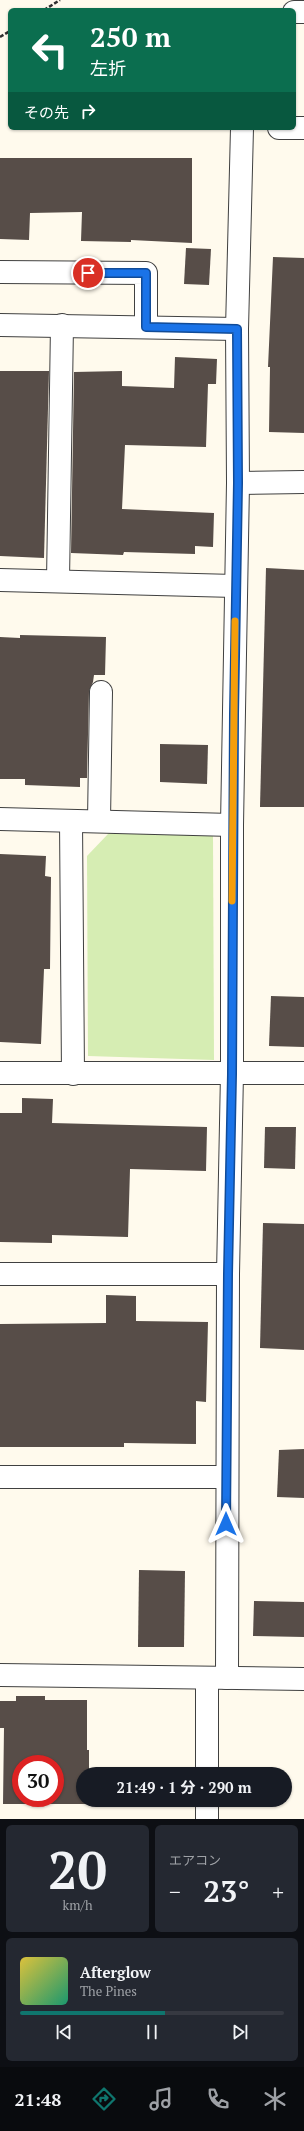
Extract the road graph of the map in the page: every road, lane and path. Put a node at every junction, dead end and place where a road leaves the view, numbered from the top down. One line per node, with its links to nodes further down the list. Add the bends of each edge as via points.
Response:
1 (60, 0): 2 (path)
2 (47, 8)
3 (242, 130): 8 (street)
4 (0, 272): 7 (street, via 146,273)
5 (0, 325): 6 (street)
6 (62, 325): 7 (street); 12 (street)
7 (146, 327): 8 (street)
8 (237, 329): 10 (street)
9 (304, 482): 10 (street)
10 (238, 483): 13 (street)
11 (0, 580): 12 (street)
12 (58, 581): 13 (street)
13 (235, 586): 18 (street)
14 (101, 692): 17 (street)
15 (0, 819): 16 (street)
16 (71, 821): 17 (street); 21 (street)
17 (99, 821): 18 (street)
18 (232, 825): 22 (street)
19 (0, 1073): 21 (street)
20 (304, 1073): 22 (street)
21 (72, 1074): 22 (street)
22 (232, 1074): 24 (street)
23 (0, 1274): 24 (street)
24 (228, 1274): 26 (street)
25 (0, 1477): 26 (street)
26 (226, 1477): 28 (street)
27 (0, 1675): 28 (street)
28 (217, 1678): 29 (street); 30 (street)
29 (304, 1679)
30 (208, 1767)
31 (207, 1807): 32 (street)
32 (207, 1819)

